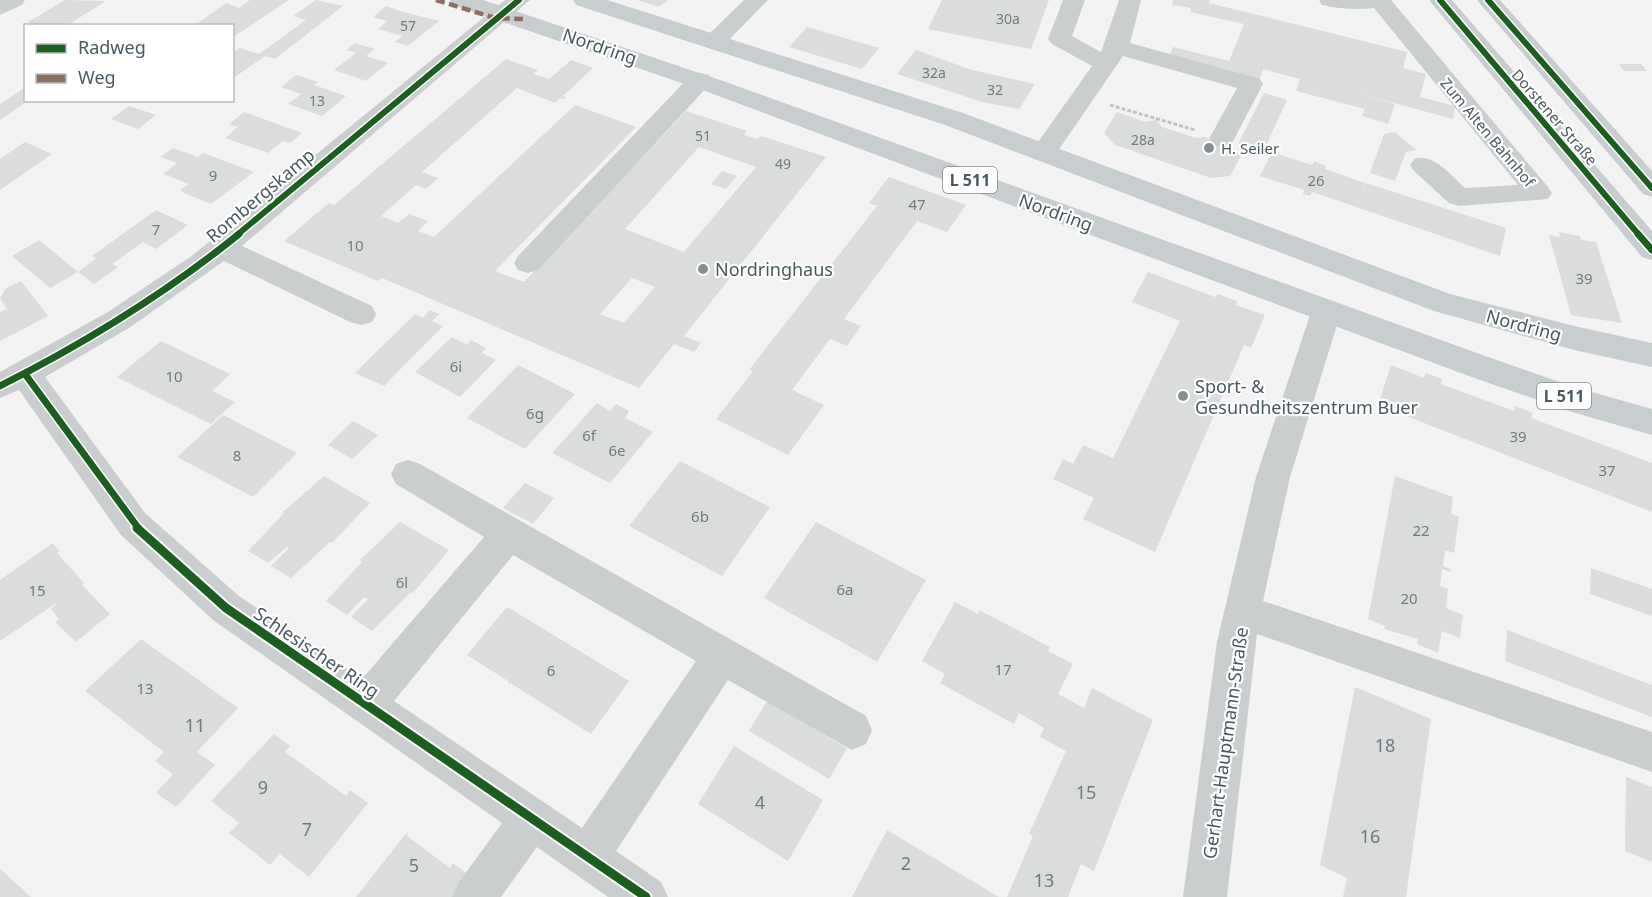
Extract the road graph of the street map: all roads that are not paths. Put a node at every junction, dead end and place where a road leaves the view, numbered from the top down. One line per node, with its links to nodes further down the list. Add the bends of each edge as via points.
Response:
1 (14, 0): 12 (street)
2 (461, 0): 11 (main road, Nordring / L 511)
3 (584, 0): 13 (main road, Nordring)
4 (757, 0): 13 (street)
5 (1074, 0): 14 (street, via 1060,39)
6 (1130, 0): 14 (street)
7 (1330, 0): 8 (street)
8 (1379, 0): 18 (street, Zum Alten Bahnhof, via 1539,193 1459,197)
9 (1440, 0): 21 (main road, Dorstener Straße)
10 (1488, 0): 19 (main road, Dorstener Straße)
11 (511, 6): 15 (main road, Nordring / L 511); 20 (street, Rombergskamp)
12 (0, 8)
13 (715, 41): 17 (main road, Nordring)
14 (1111, 55): 16 (street, via 1251,84); 17 (street)
15 (700, 81): 22 (street); 23 (main road, Nordring / L 511)
16 (1222, 139)
17 (1044, 152): 25 (main road, Nordring, via 1444,303)
18 (1423, 165)
19 (1652, 188)
20 (221, 248): 24 (street); 26 (street, Rombergskamp, via 141,306)
21 (1652, 250)
22 (528, 263)
23 (1326, 312): 27 (main road, Nordring / L 511, via 1572,399); 30 (street, Gerhart-Hauptmann-Straße, via 1273,477)
24 (361, 314)
25 (1652, 355)
26 (12, 380): 32 (street, Schlesischer Ring, via 134,524 226,608)
27 (1652, 422)
28 (408, 474): 29 (street)
29 (509, 534): 31 (street); 32 (street, Schlesischer Ring)
30 (1244, 612): 34 (street); 39 (street, Gerhart-Hauptmann-Straße, via 1236,642)
31 (722, 655): 33 (street); 36 (street)
32 (366, 704): 35 (street, Schlesischer Ring)
33 (852, 730)
34 (1652, 752)
35 (531, 819): 36 (street, Schlesischer Ring); 37 (street)
36 (587, 857): 38 (street, Schlesischer Ring)
37 (474, 897)
38 (646, 897)
39 (1205, 897)

